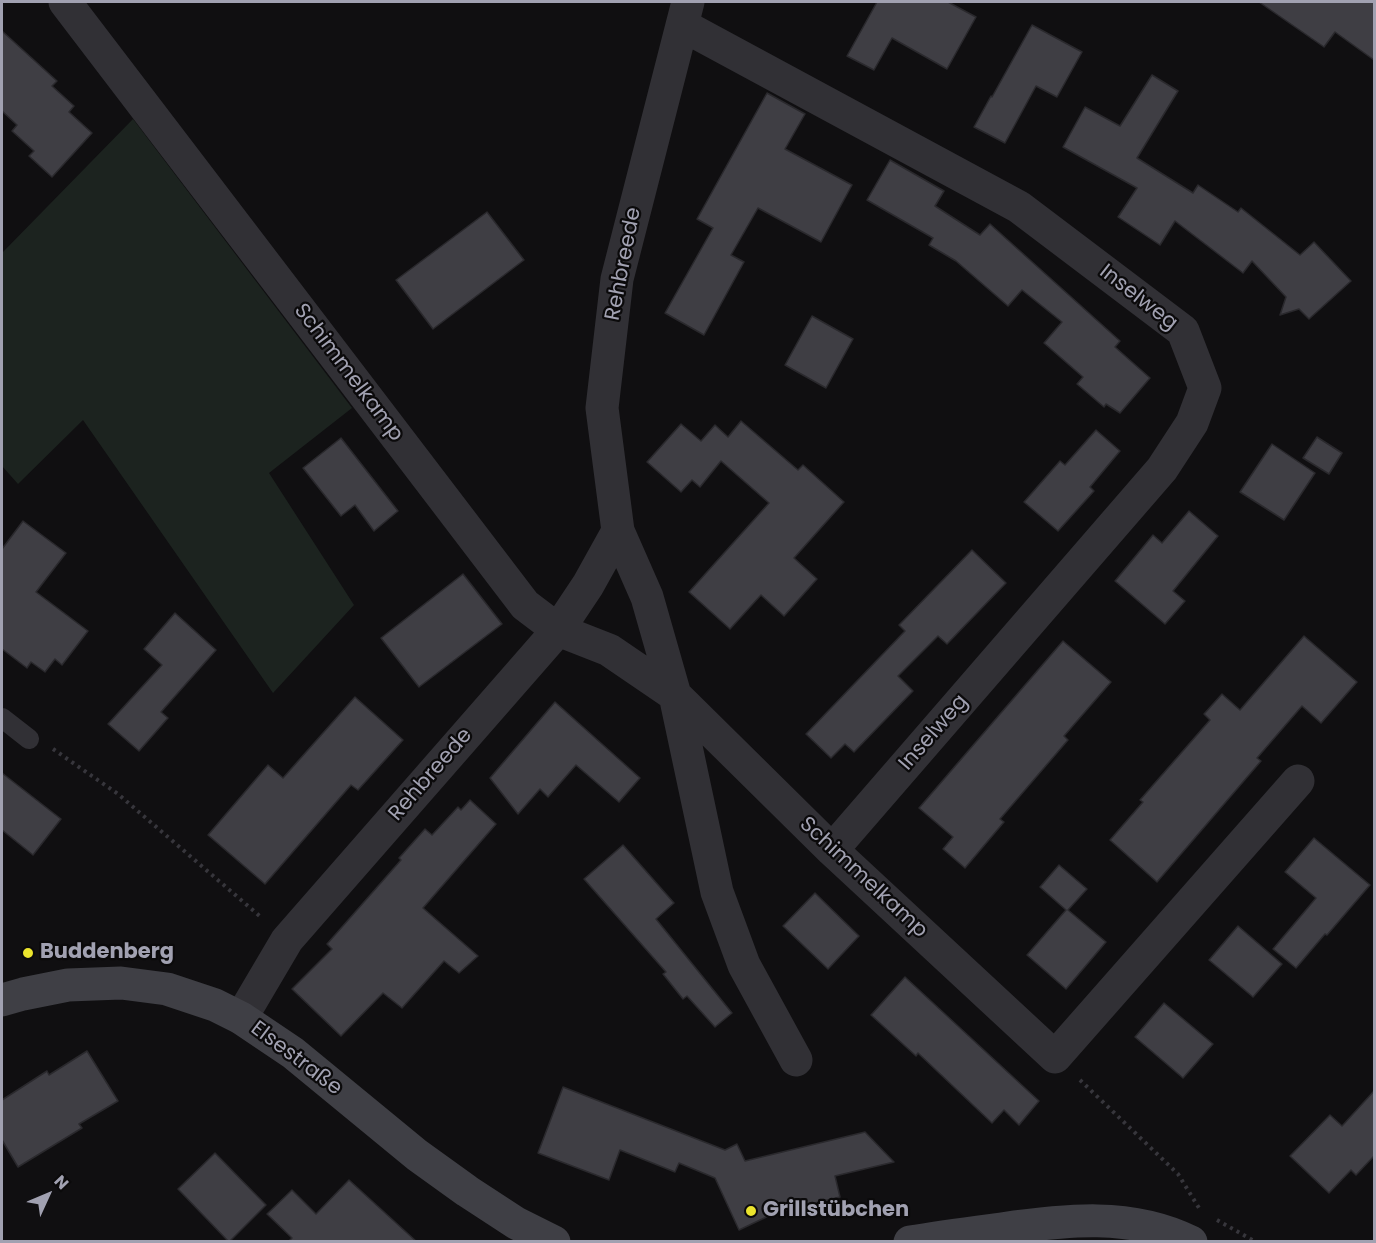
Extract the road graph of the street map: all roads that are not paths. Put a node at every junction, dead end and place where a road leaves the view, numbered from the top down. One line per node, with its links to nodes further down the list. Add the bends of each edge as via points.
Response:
1 (64, 2): 4 (street, Schimmelkamp, via 525,605)
2 (685, 13): 3 (street, Rehbreede, via 617,279 602,408); 9 (street, Inselweg, via 1019,207 1183,331 1205,388 1192,423 1162,469)
3 (618, 531): 4 (street, Rehbreede); 5 (street, Rehbreede, via 647,597)
4 (558, 630): 5 (street, Schimmelkamp, via 609,650); 11 (street, Rehbreede, via 287,940)
5 (675, 695): 9 (street, Schimmelkamp); 12 (street, via 717,892 744,965)
6 (2, 718): 7 (lane)
7 (29, 739)
8 (1298, 781): 9 (street, Schimmelkamp, via 1055,1057)
9 (832, 850)
10 (2, 1000): 11 (main road, Elsestraße, via 69,985 122,983 167,989)
11 (241, 1018): 14 (main road, Elsestraße, via 293,1053 467,1191)
12 (796, 1060)
13 (1201, 1223): 15 (main road, via 1177,1234 1101,1220 1058,1222)
14 (554, 1242)
15 (910, 1242)

